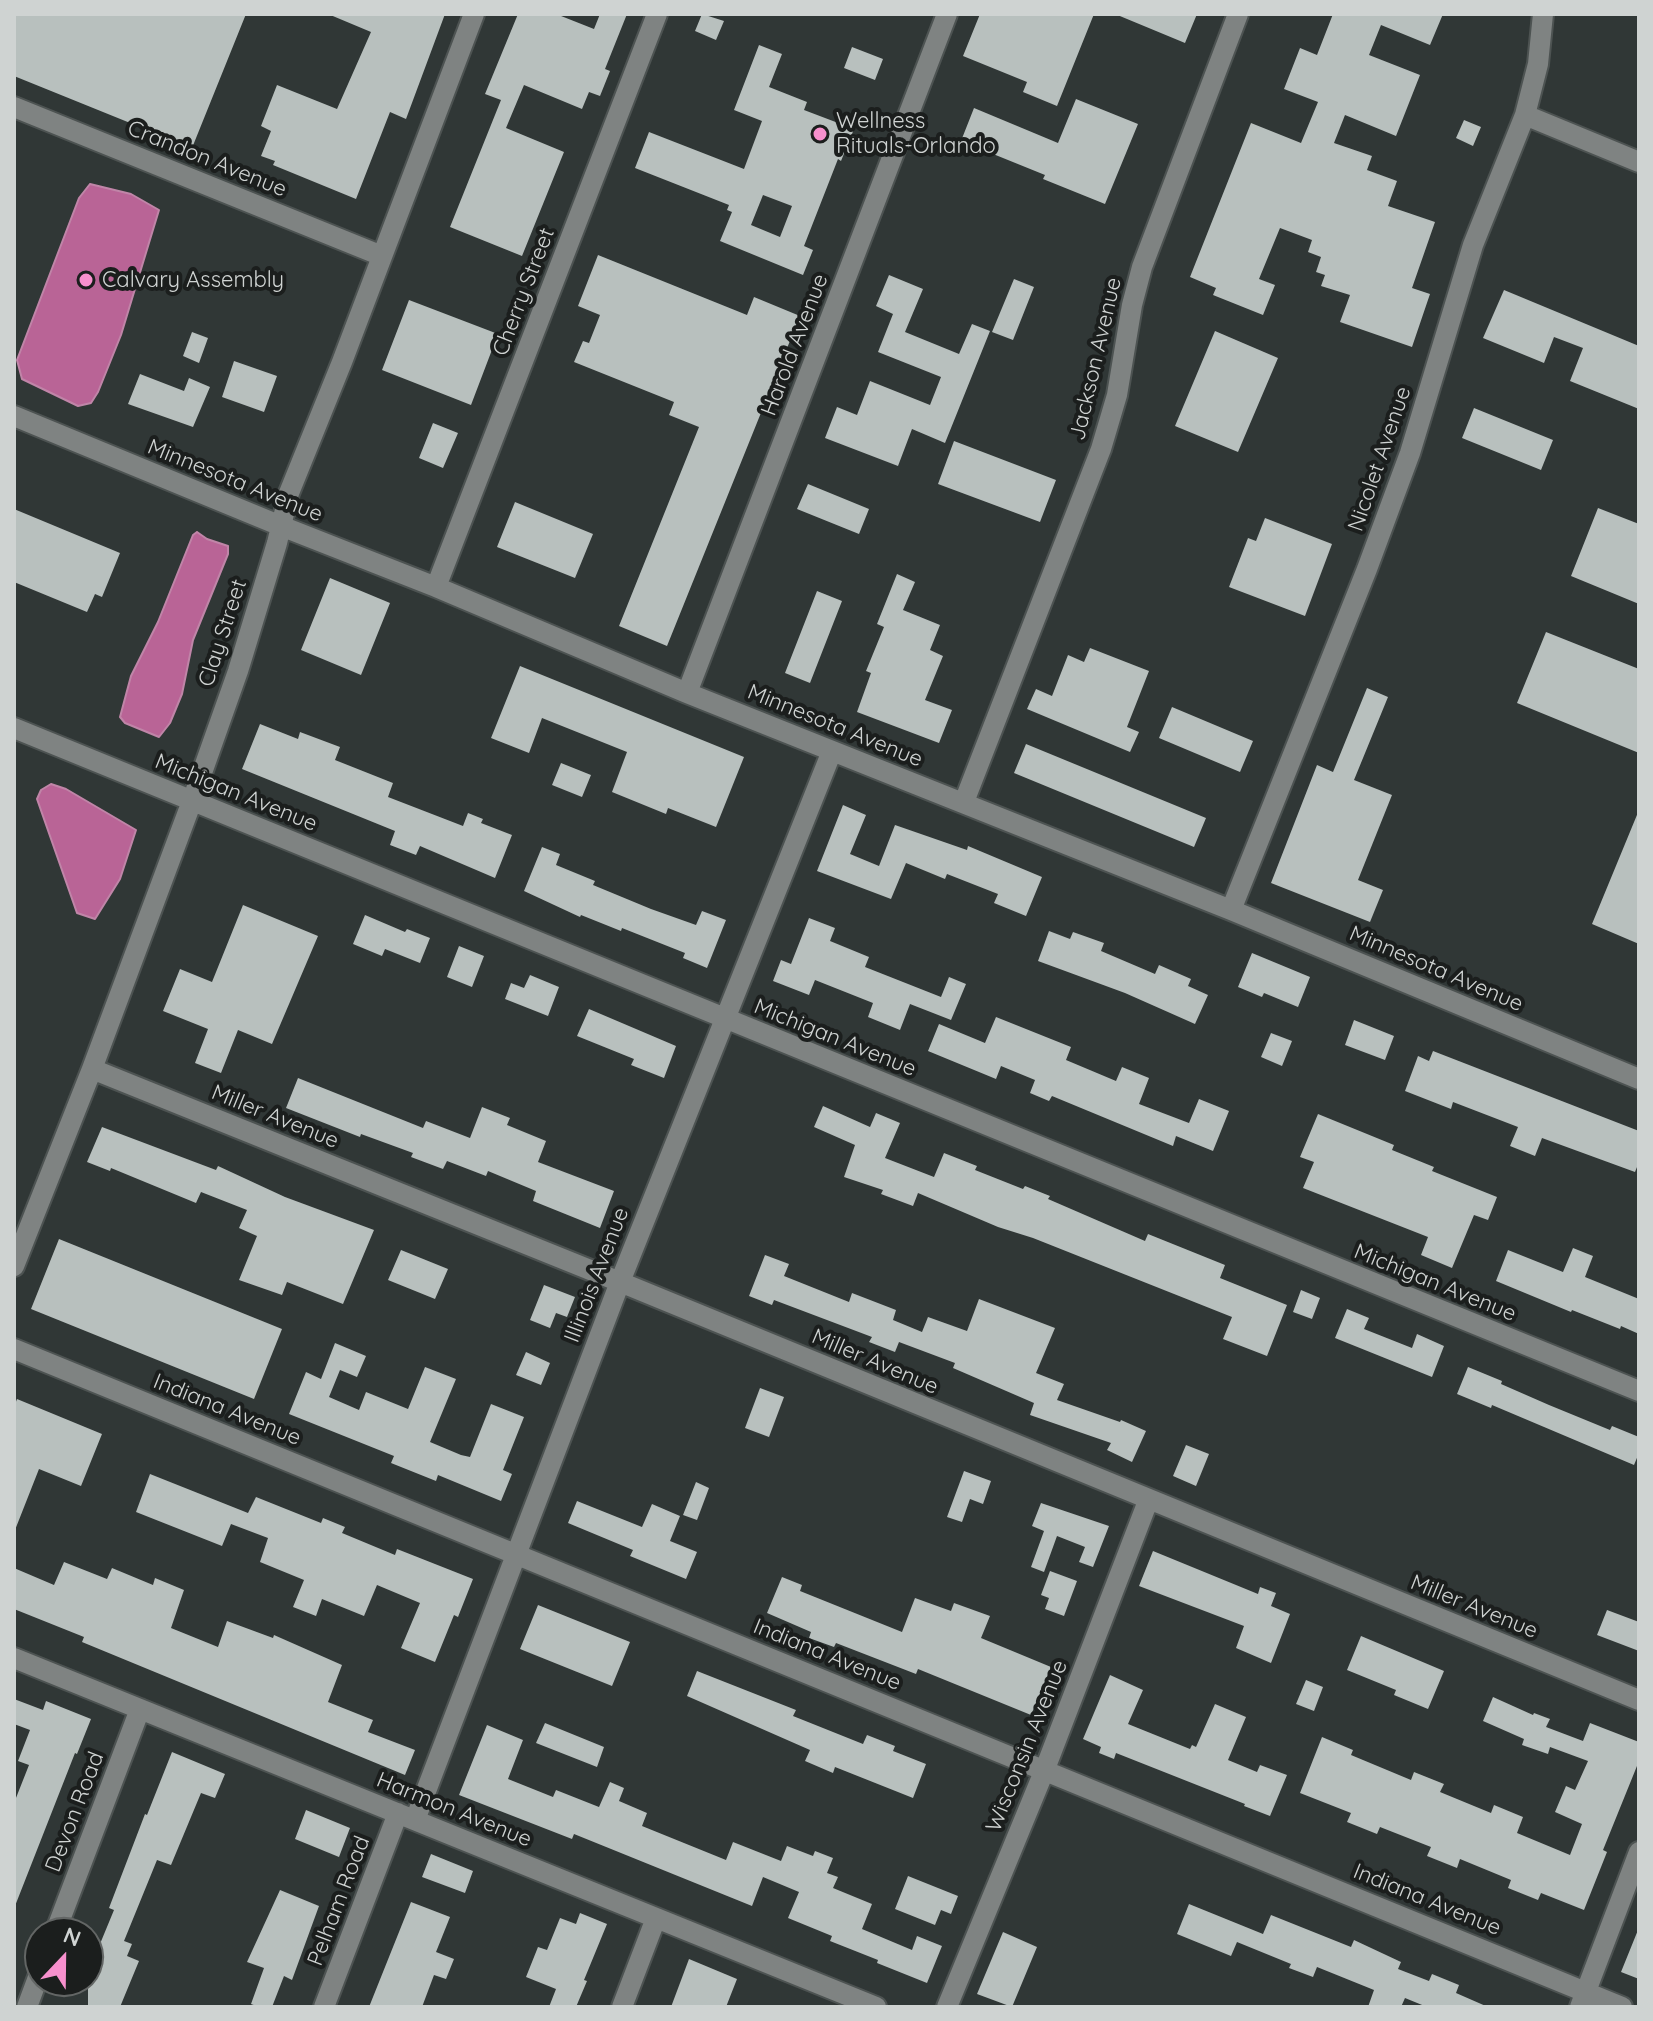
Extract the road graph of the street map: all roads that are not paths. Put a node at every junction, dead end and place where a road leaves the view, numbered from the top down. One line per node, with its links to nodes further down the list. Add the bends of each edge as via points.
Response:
1 (474, 14): 9 (street, Clay Street)
2 (657, 14): 12 (street, Cherry Street)
3 (947, 14): 13 (street, Harold Avenue)
4 (1238, 14): 17 (street, Jackson Avenue, via 1142,267 1101,449)
5 (1543, 14): 7 (street, Nicolet Avenue)
6 (14, 107): 9 (street, Crandon Avenue)
7 (1525, 115): 8 (street); 18 (street, Nicolet Avenue, via 1473,245 1410,453)
8 (1639, 162)
9 (382, 256): 11 (street, Clay Street, via 289,493)
10 (14, 416): 11 (street, Minnesota Avenue)
11 (281, 526): 12 (street, Minnesota Avenue); 16 (street, Clay Street)
12 (436, 587): 13 (street, Minnesota Avenue)
13 (687, 693): 15 (street, Minnesota Avenue)
14 (14, 728): 16 (street, Michigan Avenue)
15 (832, 751): 17 (street, Minnesota Avenue); 19 (street, Illinois Avenue)
16 (192, 801): 19 (street, Michigan Avenue); 20 (street, Clay Street)
17 (964, 802): 18 (street, Minnesota Avenue)
18 (1231, 910): 21 (street, Minnesota Avenue)
19 (724, 1019): 23 (street, Illinois Avenue); 25 (street, Michigan Avenue)
20 (92, 1069): 22 (street, Clay Street); 23 (street, Miller Avenue)
21 (1639, 1079)
22 (14, 1266)
23 (620, 1282): 26 (street, Miller Avenue); 27 (street, Illinois Avenue)
24 (14, 1349): 27 (street, Indiana Avenue)
25 (1639, 1391)
26 (1148, 1501): 29 (street, Miller Avenue); 31 (street, Wisconsin Avenue)
27 (518, 1555): 31 (street, Indiana Avenue); 32 (street, Illinois Avenue)
28 (14, 1658): 30 (street, Harmon Avenue)
29 (1639, 1700)
30 (140, 1709): 32 (street, Harmon Avenue); 34 (street, Devon Road)
31 (1045, 1769): 36 (street, Indiana Avenue); 40 (street, Wisconsin Avenue)
32 (407, 1817): 35 (street, Harmon Avenue); 37 (street, Pelham Road)
33 (1639, 1852): 36 (street)
34 (61, 1917)
35 (656, 1918): 38 (street); 39 (street, Harmon Avenue)
36 (1583, 2000): 41 (street, Indiana Avenue)
37 (324, 2007)
38 (622, 2007)
39 (876, 2007)
40 (947, 2007)
41 (1622, 2007)

